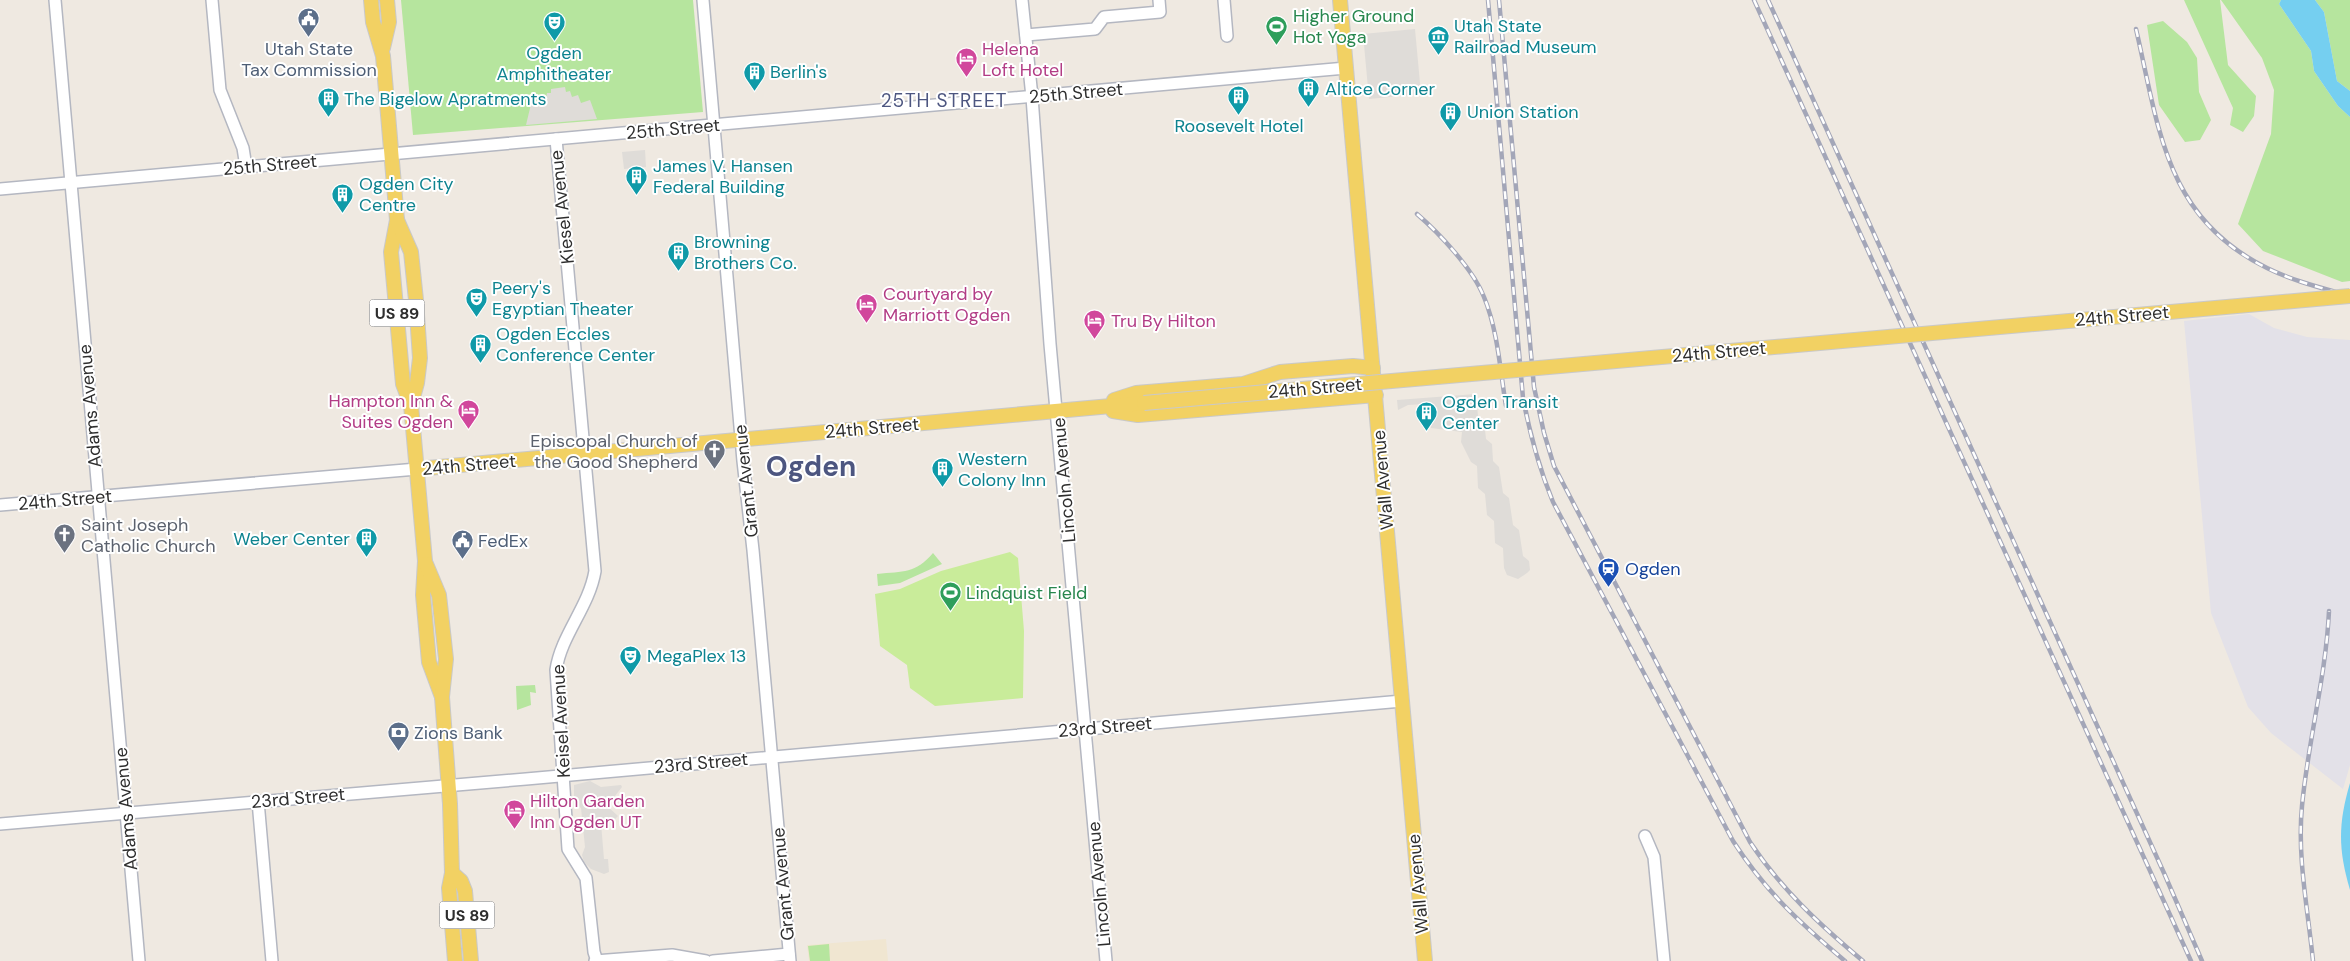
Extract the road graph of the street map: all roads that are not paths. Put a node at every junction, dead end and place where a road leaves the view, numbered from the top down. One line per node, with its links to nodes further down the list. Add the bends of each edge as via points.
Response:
1 (55, 0): 19 (street, Adams Avenue)
2 (212, 0): 18 (street, via 220,90 243,148)
3 (371, 0): 12 (main road, US 89, via 373,22)
4 (386, 0): 12 (main road, US 89, via 389,22)
5 (704, 0): 15 (street, Grant Avenue)
6 (1022, 0): 10 (street, Lincoln Avenue)
7 (1159, 0): 10 (street, via 1160,12 1104,17 1095,29)
8 (1224, 0): 11 (street)
9 (1340, 0): 13 (main road, Wall Avenue)
10 (1026, 35): 14 (street, Lincoln Avenue)
11 (1227, 36)
12 (383, 49): 17 (main road, US 89)
13 (1346, 68): 14 (street, 25th Street); 23 (main road, Wall Avenue)
14 (1032, 96): 15 (street, 25th Street); 27 (street, Lincoln Avenue)
15 (715, 125): 16 (street, 25th Street); 28 (street, Grant Avenue)
16 (556, 139): 17 (street, 25th Street); 29 (street, Kiesel Avenue)
17 (392, 154): 18 (street, 25th Street); 21 (main road, US 89)
18 (246, 168): 19 (street, 25th Street)
19 (73, 183): 20 (street, 25th Street); 31 (street, Adams Avenue)
20 (0, 189)
21 (396, 220): 25 (main road, US 89, via 391,252 403,384); 25 (main road, US 89, via 411,252 416,300 420,358)
22 (2350, 296): 26 (main road, 24th Street, bridge)
23 (1374, 368): 24 (main road, Wall Avenue); 26 (main road, 24th Street, via 1353,366 1280,372 1243,384 1136,393)
24 (1376, 395): 26 (main road, 24th Street, via 1138,415); 33 (main road, Wall Avenue)
25 (411, 405): 30 (main road, US 89)
26 (1087, 408): 27 (main road, 24th Street)
27 (1058, 411): 28 (main road, 24th Street); 34 (street, Lincoln Avenue)
28 (741, 441): 29 (main road, 24th Street); 35 (street, Grant Avenue)
29 (585, 454): 30 (main road, 24th Street); 36 (street, Keisel Avenue, via 595,571 592,590 558,655 556,670)
30 (417, 469): 31 (street, 24th Street); 37 (main road, US 89, via 425,561 439,595 446,659 442,697)
31 (98, 497): 32 (street, 24th Street); 39 (street, Adams Avenue)
32 (0, 505)
33 (1402, 701): 34 (street, 23rd Street); 52 (main road, Wall Avenue)
34 (1085, 728): 35 (street, 23rd Street); 51 (street, Lincoln Avenue)
35 (772, 756): 36 (street, 23rd Street); 43 (street, Grant Avenue)
36 (563, 775): 37 (street, 23rd Street); 48 (street, Keisel Avenue, via 568,849 586,878)
37 (448, 785): 38 (street, 23rd Street); 42 (main road, US 89)
38 (258, 801): 39 (street, 23rd Street); 45 (street)
39 (126, 812): 40 (street, 23rd Street); 44 (street, Adams Avenue)
40 (0, 824)
41 (1645, 836): 53 (street, via 1654,857)
42 (452, 873): 46 (main road, US 89, via 449,888); 47 (main road, US 89, via 461,881 465,891)
43 (789, 958): 50 (street)
44 (139, 961)
45 (272, 961)
46 (455, 961)
47 (471, 961)
48 (597, 961): 49 (street, via 672,955)
49 (706, 961)
50 (713, 961)
51 (1106, 961)
52 (1425, 961)
53 (1664, 961)

